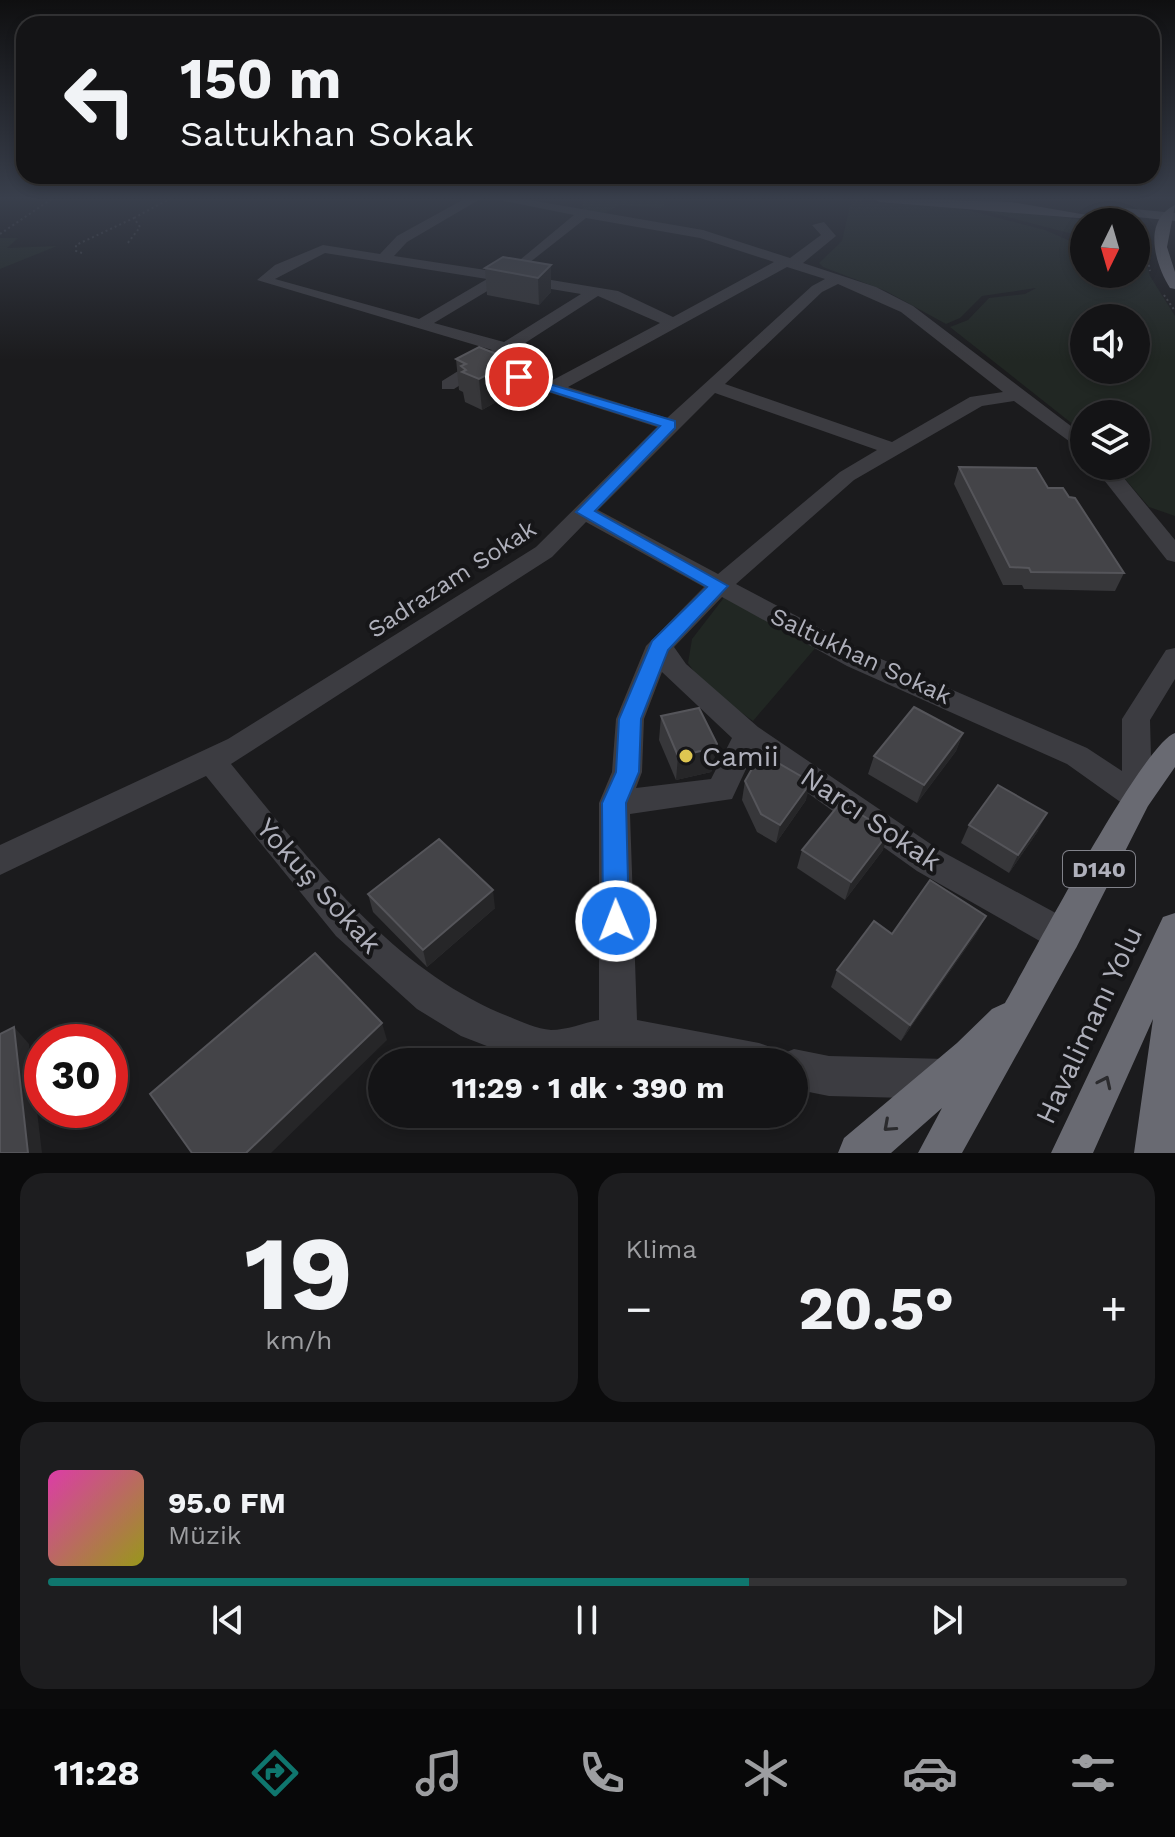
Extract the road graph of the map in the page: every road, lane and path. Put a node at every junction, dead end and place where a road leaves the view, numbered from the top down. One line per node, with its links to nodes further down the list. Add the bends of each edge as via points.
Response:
1 (317, 252): 14 (street, via 264,280)
2 (342, 252): 8 (street)
3 (390, 252): 8 (street)
4 (535, 252): 10 (street)
5 (756, 252): 9 (street)
6 (806, 252): 9 (street)
7 (1163, 252): 12 (highway)
8 (384, 258): 10 (street)
9 (789, 263): 11 (street); 15 (street)
10 (504, 276): 13 (street); 14 (street)
11 (837, 279): 19 (street, Sadrazam Sokak, via 817,289); 21 (street, via 900,304)
12 (1175, 285)
13 (596, 291): 15 (street, via 630,300); 16 (street)
14 (423, 323): 16 (street)
15 (675, 324): 20 (street)
16 (505, 348): 17 (street)
17 (480, 365): 18 (street); 20 (street)
18 (448, 385)
19 (712, 386): 22 (street, Sadrazam Sokak); 24 (street)
20 (552, 388): 22 (street)
21 (1019, 395): 23 (street); 24 (street, via 977,401)
22 (670, 425): 26 (street, Sadrazam Sokak)
23 (1070, 435)
24 (891, 448): 28 (street, via 847,476)
25 (1114, 480): 27 (street)
26 (584, 512): 28 (street, Saltukhan Sokak); 33 (street, Sadrazam Sokak, via 544,552)
27 (1175, 555)
28 (719, 586): 29 (street); 34 (street, Saltukhan Sokak, via 856,659 1077,756)
29 (659, 646): 31 (street, Narcı Sokak, via 676,671); 35 (street, via 630,719 627,772)
30 (1175, 657): 34 (street, via 1136,719)
31 (748, 735): 35 (street, via 721,790); 38 (street, Narcı Sokak, via 929,861)
32 (1175, 744): 34 (highway, D140)
33 (211, 761): 36 (street, Sadrazam Sokak); 40 (street, Yokuş Sokak, via 367,944 460,1017 550,1049)
34 (1137, 797): 38 (highway, D140)
35 (614, 803): 40 (street)
36 (0, 861)
37 (1174, 933): 46 (highway, Havalimanı Yolu, one-way to 37); 47 (highway, via 1173,1007)
38 (1064, 936): 39 (highway, D140)
39 (1029, 998): 43 (highway); 45 (highway, D140)
40 (618, 1038): 41 (street, Yokuş Sokak)
41 (688, 1048)
42 (808, 1072): 43 (street)
43 (946, 1079): 44 (highway, one-way to 44)
44 (859, 1153)
45 (939, 1153)
46 (1072, 1153)
47 (1155, 1153)

